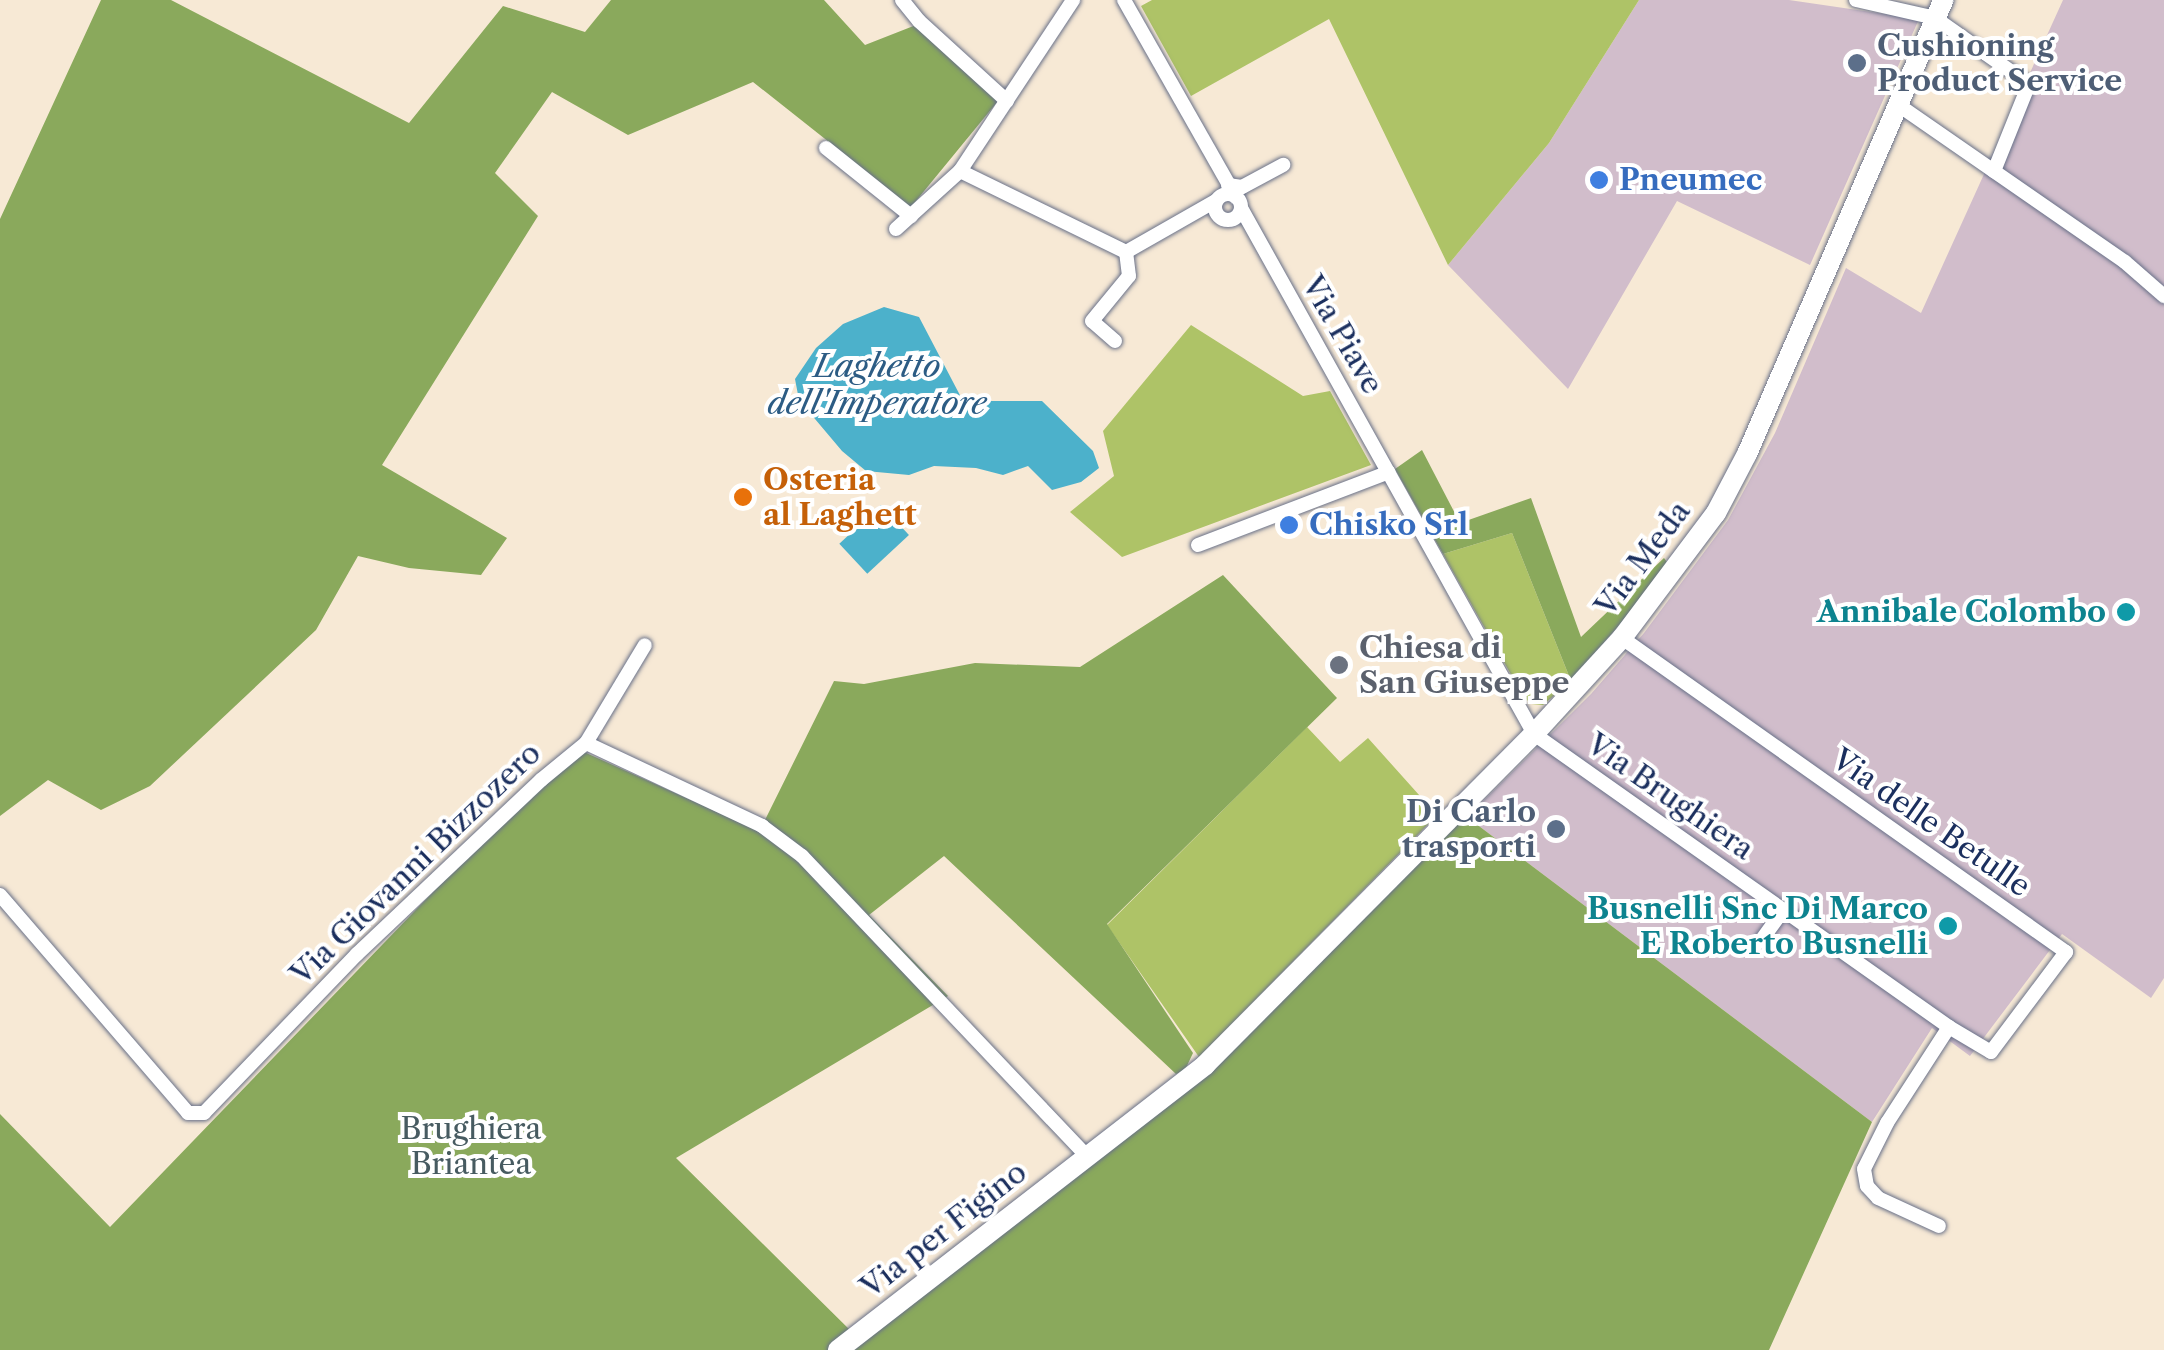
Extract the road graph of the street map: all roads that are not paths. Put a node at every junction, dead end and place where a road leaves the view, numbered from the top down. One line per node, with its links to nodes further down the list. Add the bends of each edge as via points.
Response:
1 (902, 0): 6 (street)
2 (1073, 0): 6 (street)
3 (1124, 0): 12 (street)
4 (1856, 0): 5 (street)
5 (1939, 9): 7 (street, Via Meda); 11 (street, via 2032,86)
6 (1007, 101): 10 (street)
7 (1897, 104): 11 (street); 20 (street, Via Meda, via 1747,454 1716,513)
8 (826, 148): 13 (street)
9 (1283, 165): 12 (street)
10 (960, 170): 13 (street); 15 (street)
11 (1994, 171): 16 (street)
12 (1224, 204): 15 (street); 18 (street, Via Piave, via 1249,225)
13 (910, 216): 14 (street)
14 (896, 229)
15 (1126, 252): 17 (street, via 1129,276 1092,322)
16 (2164, 296)
17 (1115, 342)
18 (1388, 472): 19 (street); 22 (street, Via Piave)
19 (1198, 544)
20 (1622, 638): 22 (street, Via Meda); 27 (street, Via delle Betulle, via 2066,952 1990,1052)
21 (645, 645): 23 (street)
22 (1534, 734): 25 (street, Via Brughiera); 28 (street, Via Meda, via 1205,1065)
23 (586, 743): 24 (street, Via Giovanni Bizzozero, via 357,954 204,1113 188,1113); 28 (street, Via Giovanni Bizzozero, via 762,826 802,856)
24 (0, 894)
25 (1782, 910): 26 (street); 27 (street, Via Brughiera)
26 (1760, 942)
27 (1950, 1027): 29 (street, via 1864,1170 1878,1198)
28 (1087, 1156): 30 (street, Via per Figino)
29 (1939, 1226)
30 (838, 1350)

